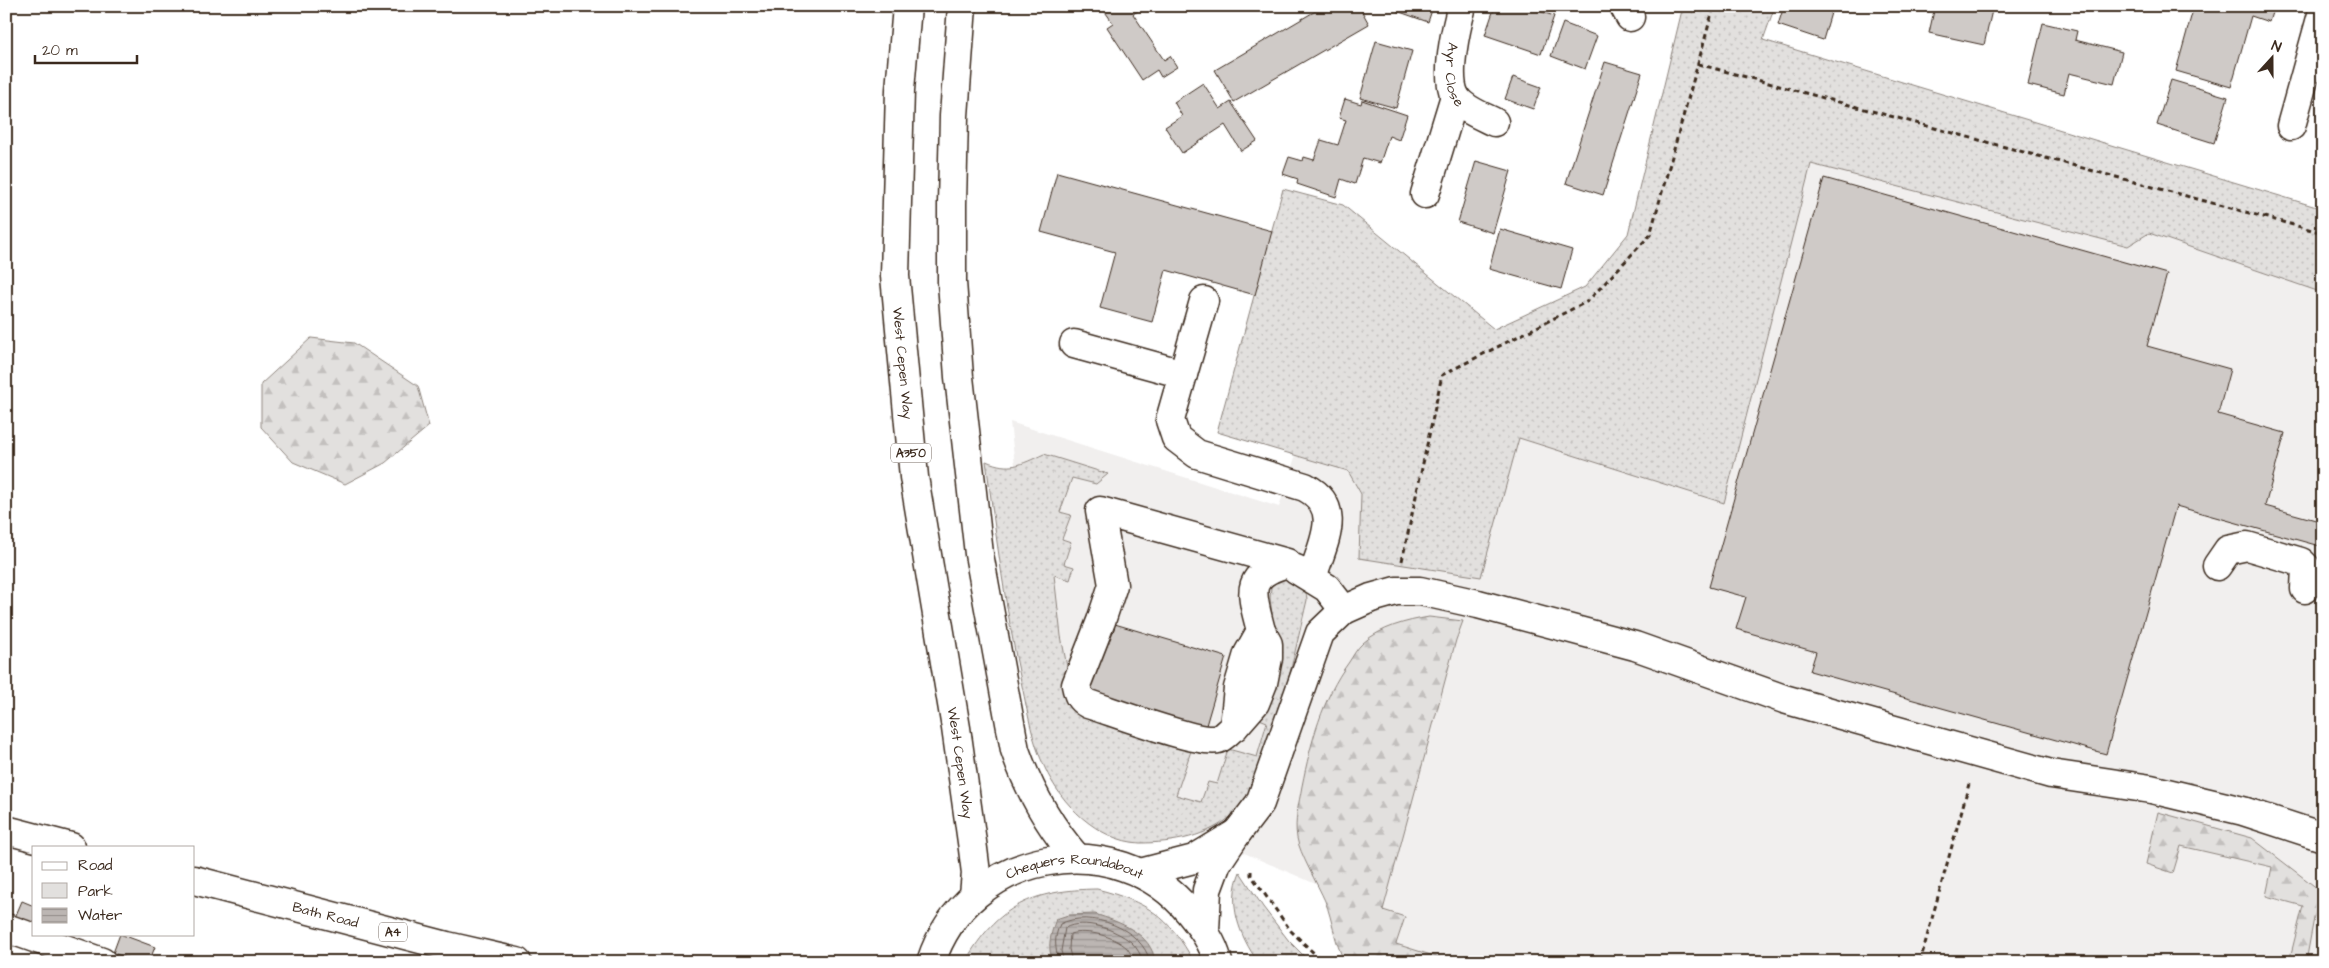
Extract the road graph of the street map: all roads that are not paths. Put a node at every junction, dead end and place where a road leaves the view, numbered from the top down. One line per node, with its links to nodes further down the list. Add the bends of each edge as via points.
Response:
1 (907, 6): 24 (main road, West Cepen Way / A350, via 900,90 895,276 914,476 956,728 975,865)
2 (962, 6): 21 (main road, via 954,126 952,282 979,554 1015,750 1026,780 1059,838)
3 (1462, 6): 5 (main road, Ayr Close, via 1451,74)
4 (2323, 10): 7 (main road)
5 (1455, 96): 6 (main road, Ayr Close, via 1471,111); 8 (main road)
6 (1494, 122)
7 (2290, 126)
8 (1425, 194)
9 (1204, 301): 11 (main road)
10 (1074, 344): 11 (main road)
11 (1183, 374): 14 (main road, via 1170,420 1176,438 1196,454 1305,487 1324,502 1328,523)
12 (1287, 563): 12 (main road, via 1100,511 1112,585 1076,685 1082,701 1192,737 1219,738 1234,727 1238,688 1248,654 1260,630 1252,592 1257,581 1269,569); 14 (main road)
13 (2218, 566): 15 (main road, via 2228,550 2247,546 2301,562 2306,567)
14 (1312, 578): 16 (main road, via 1326,588)
15 (2305, 589)
16 (1344, 610): 18 (main road, via 1320,633 1260,802); 19 (main road, via 1396,591 1420,591 1478,604 1627,643 1784,700 1977,754 2050,774 2151,789 2243,811)
17 (6, 830): 20 (main road)
18 (1237, 832): 22 (main road, via 1194,859); 26 (main road, via 1217,863 1207,890)
19 (2323, 837)
20 (67, 846)
21 (1077, 858): 22 (main road, Chequers Roundabout, via 1115,863); 24 (main road, Chequers Roundabout, via 1048,860 1008,872)
22 (1140, 873): 26 (main road, Chequers Roundabout, via 1177,897)
23 (195, 880): 29 (main road, Bath Road / A4)
24 (974, 895): 27 (main road, Chequers Roundabout, via 953,917)
25 (6, 928): 28 (main road)
26 (1205, 931): 30 (main road, Chequers Roundabout)
27 (929, 956)
28 (102, 962)
29 (517, 962)
30 (1218, 962)

